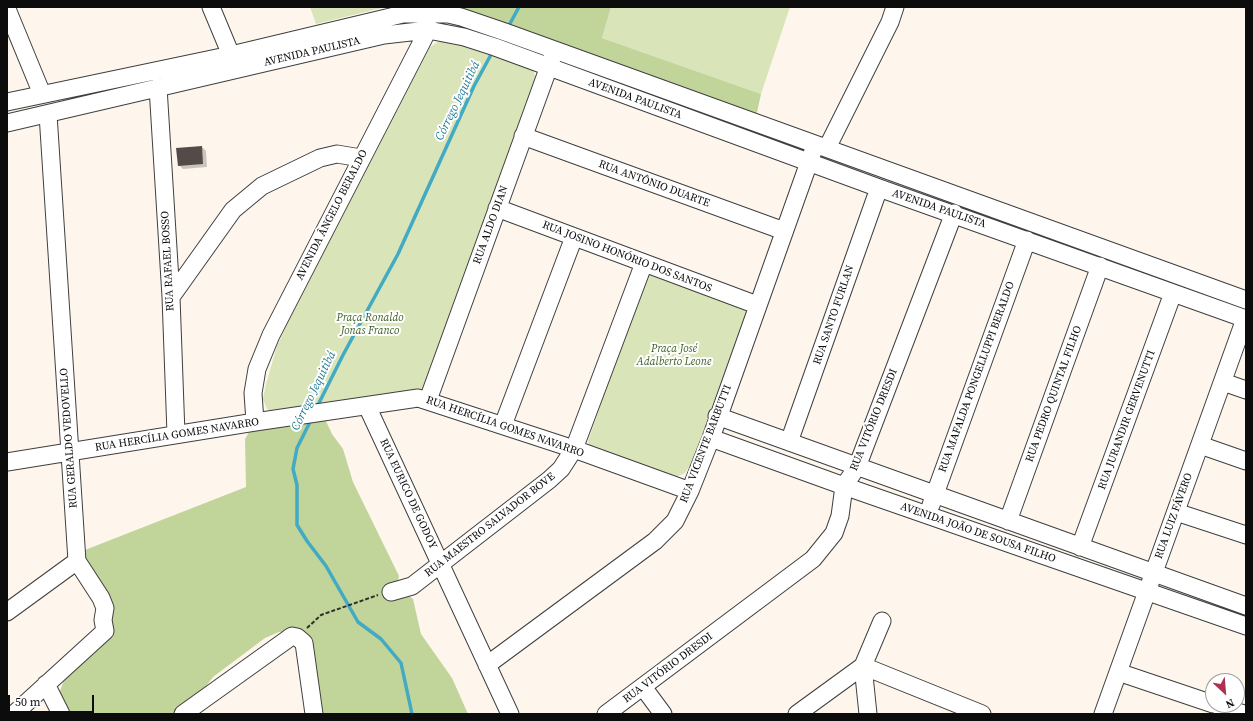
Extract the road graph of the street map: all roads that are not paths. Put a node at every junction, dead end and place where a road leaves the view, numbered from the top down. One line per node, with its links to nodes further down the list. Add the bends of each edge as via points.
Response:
1 (211, 7): 6 (street)
2 (896, 7): 14 (street, RUA VICENTE BARBUTTI)
3 (7, 9): 9 (street)
4 (419, 16): 5 (street, AVENIDA PAULISTA, via 461,17); 6 (street, AVENIDA PAULISTA); 7 (street, AVENIDA PAULISTA, via 470,39); 8 (street, AVENIDA PAULISTA, via 384,35); 15 (street, AVENIDA ÂNGELO BERALDO)
5 (555, 51): 7 (street, RUA ALDO DIAN); 14 (street, AVENIDA PAULISTA)
6 (231, 55): 9 (street, AVENIDA PAULISTA)
7 (548, 68): 13 (street, RUA ALDO DIAN); 16 (street, AVENIDA PAULISTA)
8 (158, 87): 11 (street, AVENIDA PAULISTA); 26 (street, RUA RAFAEL BOSSO)
9 (42, 94): 10 (street, AVENIDA PAULISTA)
10 (7, 102)
11 (48, 114): 12 (street, AVENIDA PAULISTA); 42 (street, RUA GERALDO VEDOVELLO)
12 (7, 123)
13 (523, 136): 18 (street, RUA ALDO DIAN); 20 (street, RUA ANTÔNIO DUARTE)
14 (821, 146): 16 (street, RUA VICENTE BARBUTTI); 27 (street, AVENIDA PAULISTA)
15 (361, 158): 26 (street, via 337,154 320,158 262,186 233,210); 35 (street, AVENIDA ÂNGELO BERALDO, via 271,335 257,369 253,393)
16 (809, 161): 17 (street, AVENIDA PAULISTA); 20 (street, RUA VICENTE BARBUTTI)
17 (879, 188): 19 (street, AVENIDA PAULISTA); 39 (street, RUA SANTO FURLAN)
18 (497, 208): 21 (street, RUA JOSINO HONÓRIO DOS SANTOS); 32 (street, RUA ALDO DIAN)
19 (954, 213): 22 (street, AVENIDA PAULISTA); 45 (street, RUA VITÓRIO DRESDI)
20 (784, 231): 28 (street, RUA VICENTE BARBUTTI)
21 (574, 237): 23 (street, RUA JOSINO HONÓRIO DOS SANTOS); 36 (street)
22 (1027, 240): 24 (street, AVENIDA PAULISTA); 48 (street, RUA MAFALDA PONGELLUPPI BERALDO)
23 (644, 263): 28 (street, RUA JOSINO HONÓRIO DOS SANTOS); 41 (street, RUA MAESTRO SALVADOR BOVE)
24 (1100, 266): 25 (street, AVENIDA PAULISTA); 51 (street, RUA PEDRO QUINTAL FILHO)
25 (1173, 293): 29 (street, AVENIDA PAULISTA); 53 (street, RUA JURANDIR GERVENUTTI)
26 (171, 298): 37 (street, RUA RAFAEL BOSSO)
27 (1246, 300)
28 (757, 305): 34 (street, RUA VICENTE BARBUTTI)
29 (1246, 319): 30 (street, RUA LUIZ FÁVERO)
30 (1223, 382): 31 (street); 40 (street, RUA LUIZ FÁVERO)
31 (1246, 390)
32 (428, 400): 33 (street, RUA HERCÍLIA GOMES NAVARRO, via 418,398); 36 (street, RUA HERCÍLIA GOMES NAVARRO)
33 (366, 406): 35 (street, RUA HERCÍLIA GOMES NAVARRO); 55 (street, RUA EURICO DE GODOY)
34 (717, 416): 38 (street, RUA VICENTE BARBUTTI); 39 (street, AVENIDA JOÃO DE SOUSA FILHO)
35 (255, 422): 37 (street, RUA HERCÍLIA GOMES NAVARRO)
36 (502, 425): 41 (street, RUA HERCÍLIA GOMES NAVARRO)
37 (176, 434): 42 (street, RUA HERCÍLIA GOMES NAVARRO)
38 (711, 438): 46 (street, AVENIDA JOÃO DE SOUSA FILHO); 47 (street, RUA VICENTE BARBUTTI)
39 (789, 442): 45 (street, AVENIDA JOÃO DE SOUSA FILHO)
40 (1200, 445): 43 (street); 49 (street, RUA LUIZ FÁVERO)
41 (574, 450): 47 (street, RUA HERCÍLIA GOMES NAVARRO); 55 (street, RUA MAESTRO SALVADOR BOVE, via 561,469 549,480)
42 (69, 452): 44 (street, RUA HERCÍLIA GOMES NAVARRO); 54 (street, RUA GERALDO VEDOVELLO)
43 (1246, 461)
44 (7, 462)
45 (857, 467): 46 (street, RUA VITÓRIO DRESDI); 48 (street, AVENIDA JOÃO DE SOUSA FILHO)
46 (844, 486): 50 (street, AVENIDA JOÃO DE SOUSA FILHO); 67 (street, RUA VITÓRIO DRESDI, via 840,516 834,533 813,559)
47 (690, 491): 63 (street, RUA VICENTE BARBUTTI, via 675,521 655,541)
48 (935, 495): 50 (street, RUA MAFALDA PONGELLUPPI BERALDO); 51 (street, AVENIDA JOÃO DE SOUSA FILHO)
49 (1176, 512): 52 (street); 56 (street, RUA LUIZ FÁVERO)
50 (927, 515): 58 (street, AVENIDA JOÃO DE SOUSA FILHO)
51 (1008, 522): 53 (street, AVENIDA JOÃO DE SOUSA FILHO)
52 (1246, 535)
53 (1080, 548): 56 (street, AVENIDA JOÃO DE SOUSA FILHO)
54 (77, 561): 60 (street); 66 (street, RUA GERALDO VEDOVELLO, via 101,598 105,608 105,631)
55 (441, 564): 57 (street, RUA MAESTRO SALVADOR BOVE, via 412,586); 63 (street, RUA EURICO DE GODOY)
56 (1153, 574): 58 (street, RUA LUIZ FÁVERO); 59 (street, AVENIDA JOÃO DE SOUSA FILHO)
57 (391, 592)
58 (1147, 593): 62 (street, AVENIDA JOÃO DE SOUSA FILHO); 65 (street, RUA LUIZ FÁVERO)
59 (1246, 606)
60 (7, 612)
61 (882, 621): 64 (street)
62 (1246, 626)
63 (487, 665): 73 (street, RUA EURICO DE GODOY)
64 (863, 666): 76 (street); 77 (street); 78 (street)
65 (1118, 672): 68 (street); 79 (street, RUA LUIZ FÁVERO)
66 (46, 684): 69 (street, RUA GERALDO VEDOVELLO); 70 (street)
67 (643, 687): 74 (street, RUA VITÓRIO DRESDI); 75 (street)
68 (1205, 701)
69 (14, 714)
70 (61, 714)
71 (183, 714): 72 (street, via 292,638 304,643)
72 (314, 714)
73 (510, 714)
74 (606, 714)
75 (663, 714)
76 (797, 714)
77 (868, 714)
78 (982, 714)
79 (1103, 714)

